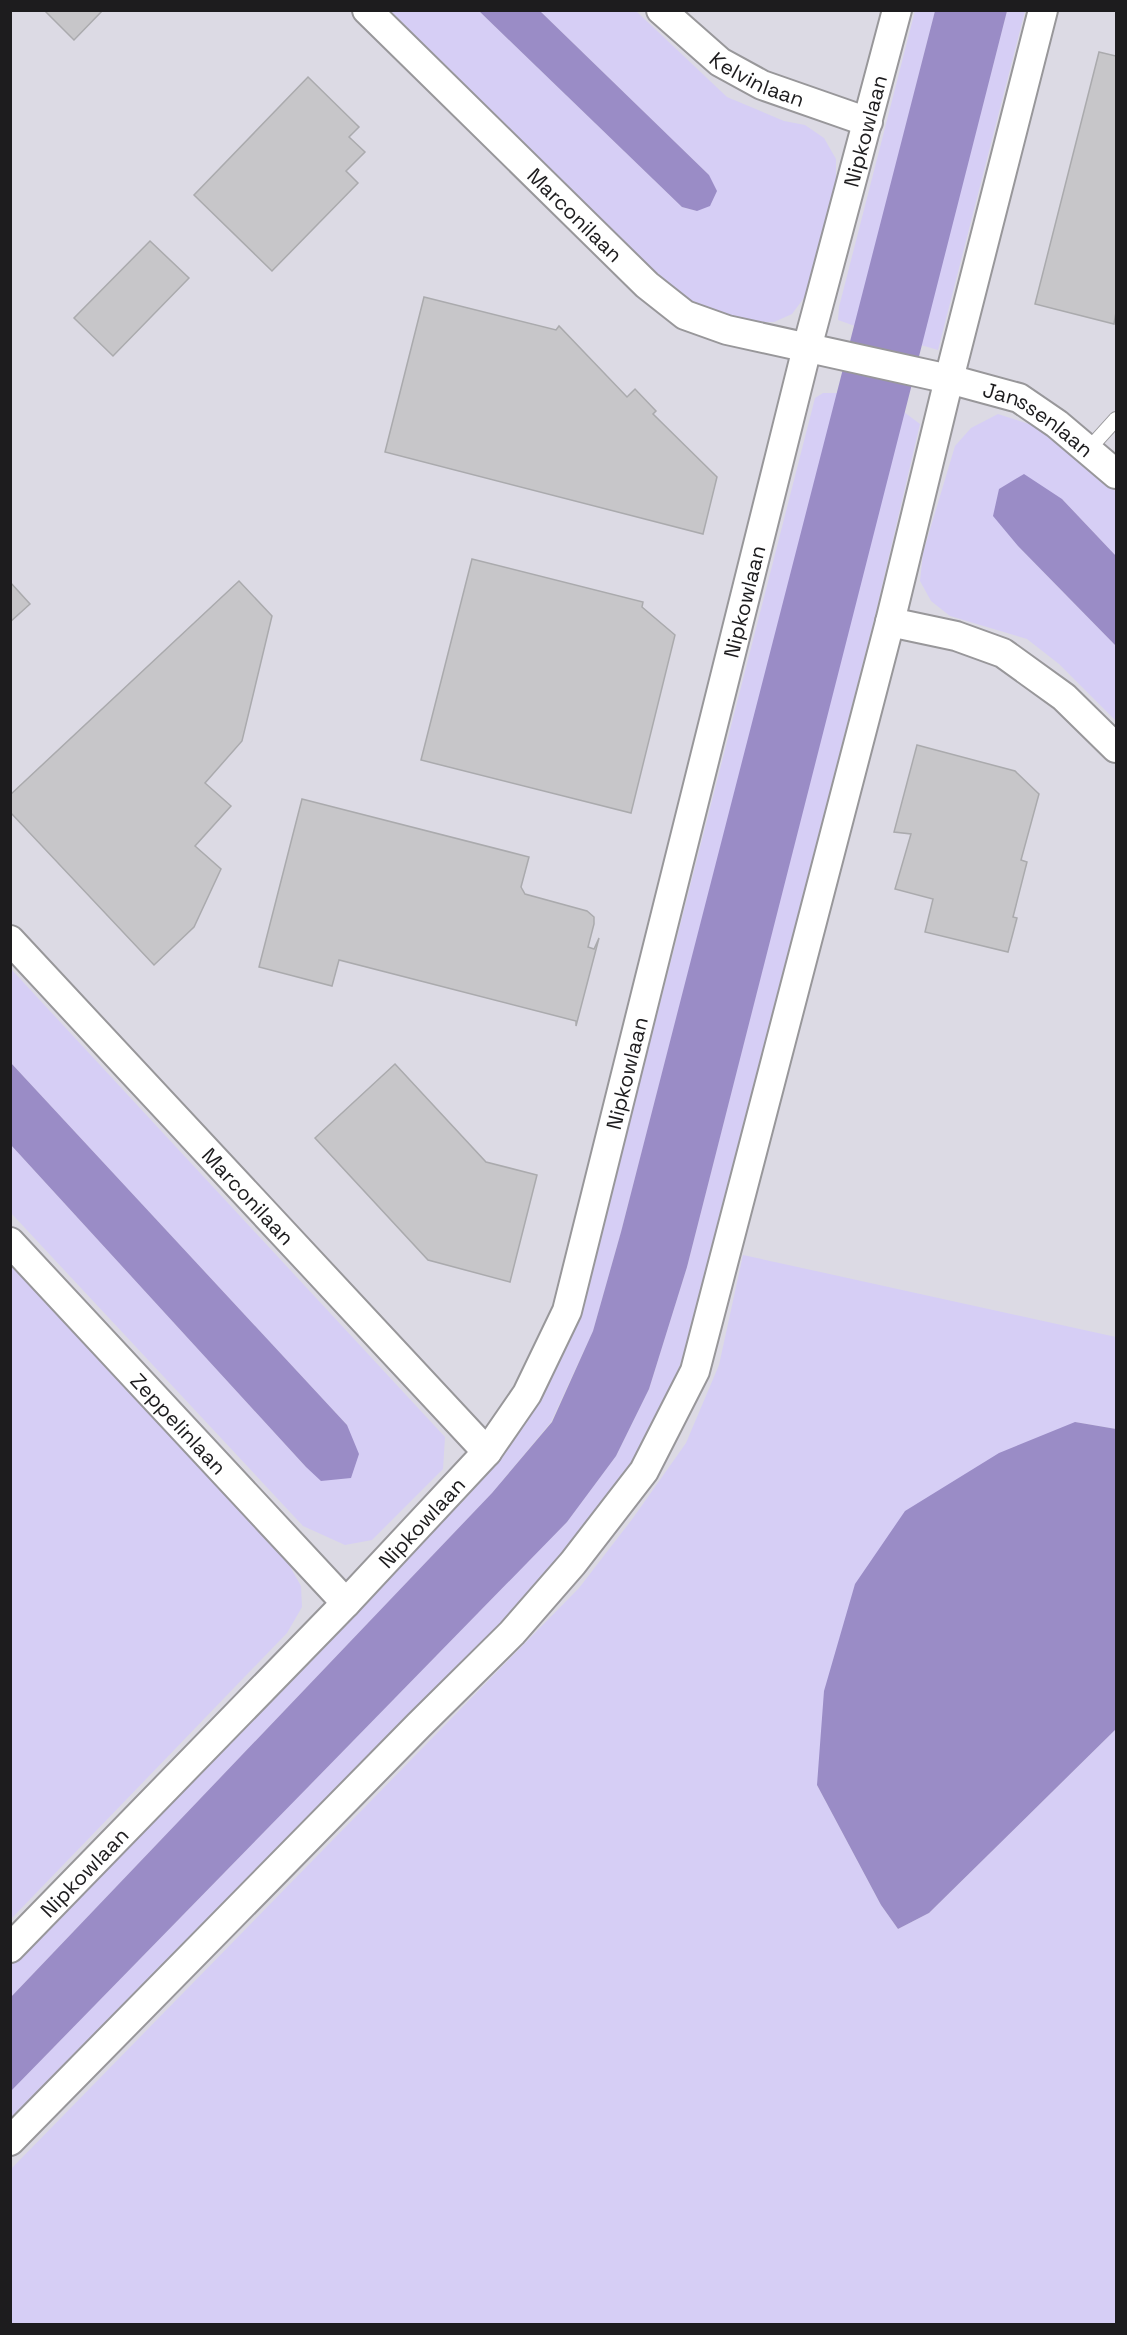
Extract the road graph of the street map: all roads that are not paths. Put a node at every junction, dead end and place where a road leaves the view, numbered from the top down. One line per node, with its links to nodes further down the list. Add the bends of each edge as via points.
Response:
1 (367, 10): 6 (street, Marconilaan, via 655,291 686,315 727,330)
2 (661, 10): 5 (street, Kelvinlaan, via 720,62 762,85)
3 (897, 10): 5 (street, Nipkowlaan)
4 (1043, 10): 7 (street)
5 (868, 122): 6 (street, Nipkowlaan)
6 (816, 350): 7 (street); 15 (street, Nipkowlaan, via 567,1311 527,1394)
7 (949, 380): 9 (street, Janssenlaan, via 1019,398); 11 (street)
8 (1116, 419): 9 (lane)
9 (1088, 450): 10 (street, Janssenlaan)
10 (1116, 474)
11 (890, 622): 12 (street, via 956,636 1003,653 1064,697); 18 (street, via 695,1371 644,1471 573,1563 512,1633)
12 (1116, 748)
13 (10, 940): 15 (street, Marconilaan)
14 (10, 1242): 16 (street, Zeppelinlaan)
15 (487, 1452): 16 (street, Nipkowlaan)
16 (346, 1603): 17 (street, Nipkowlaan)
17 (10, 1948)
18 (10, 2141)

